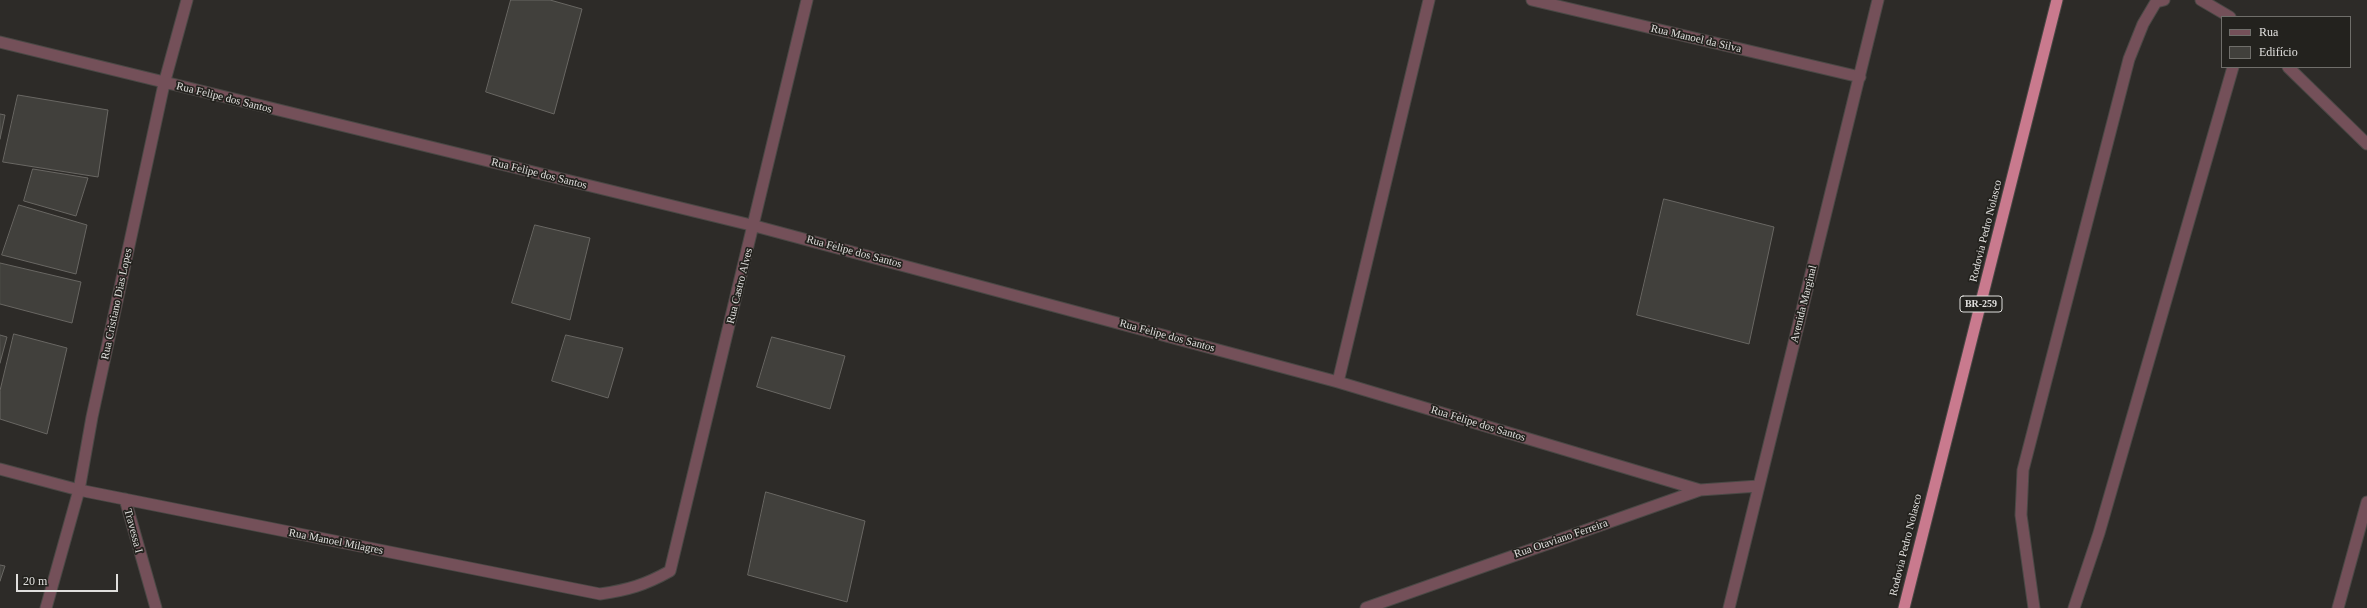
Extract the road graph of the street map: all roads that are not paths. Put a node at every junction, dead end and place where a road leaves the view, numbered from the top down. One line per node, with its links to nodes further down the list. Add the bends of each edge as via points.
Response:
1 (187, 0): 14 (street, Rua Cristiano Dias Lopes)
2 (807, 0): 16 (street, Rua Castro Alves)
3 (1429, 0): 17 (street)
4 (1532, 0): 13 (street, Rua Manoel da Silva)
5 (1878, 0): 13 (street, Avenida Marginal)
6 (2057, 0): 29 (highway, Rodovia Pedro Nolasco / BR-259)
7 (2164, 0): 30 (street, via 2156,2 2146,19 2129,60 2023,470 2022,515)
8 (2201, 0): 9 (street)
9 (2228, 16)
10 (0, 42): 14 (street, Rua Felipe dos Santos)
11 (2233, 68): 31 (street, via 2099,534)
12 (2289, 68): 15 (street)
13 (1860, 77): 19 (street, Avenida Marginal)
14 (164, 84): 16 (street, Rua Felipe dos Santos); 20 (street, Rua Cristiano Dias Lopes, via 92,417)
15 (2367, 144)
16 (755, 226): 17 (street, Rua Felipe dos Santos); 24 (street, Rua Castro Alves)
17 (1338, 382): 21 (street, Rua Felipe dos Santos)
18 (0, 469): 20 (street, Rua Manoel Milagres)
19 (1758, 486): 21 (street, Rua Otaviano Ferreira); 28 (street, Avenida Marginal)
20 (79, 490): 22 (street, Rua Manoel Milagres); 25 (street, Rua Cristiano Dias Lopes)
21 (1700, 490): 27 (street, Rua Otaviano Ferreira)
22 (125, 499): 24 (street, Rua Manoel Milagres, via 600,594 647,584); 26 (street, Travessa I)
23 (2367, 502): 32 (street)
24 (670, 571)
25 (46, 608)
26 (156, 608)
27 (1366, 608)
28 (1729, 608)
29 (1904, 608)
30 (2034, 608)
31 (2074, 608)
32 (2338, 608)

